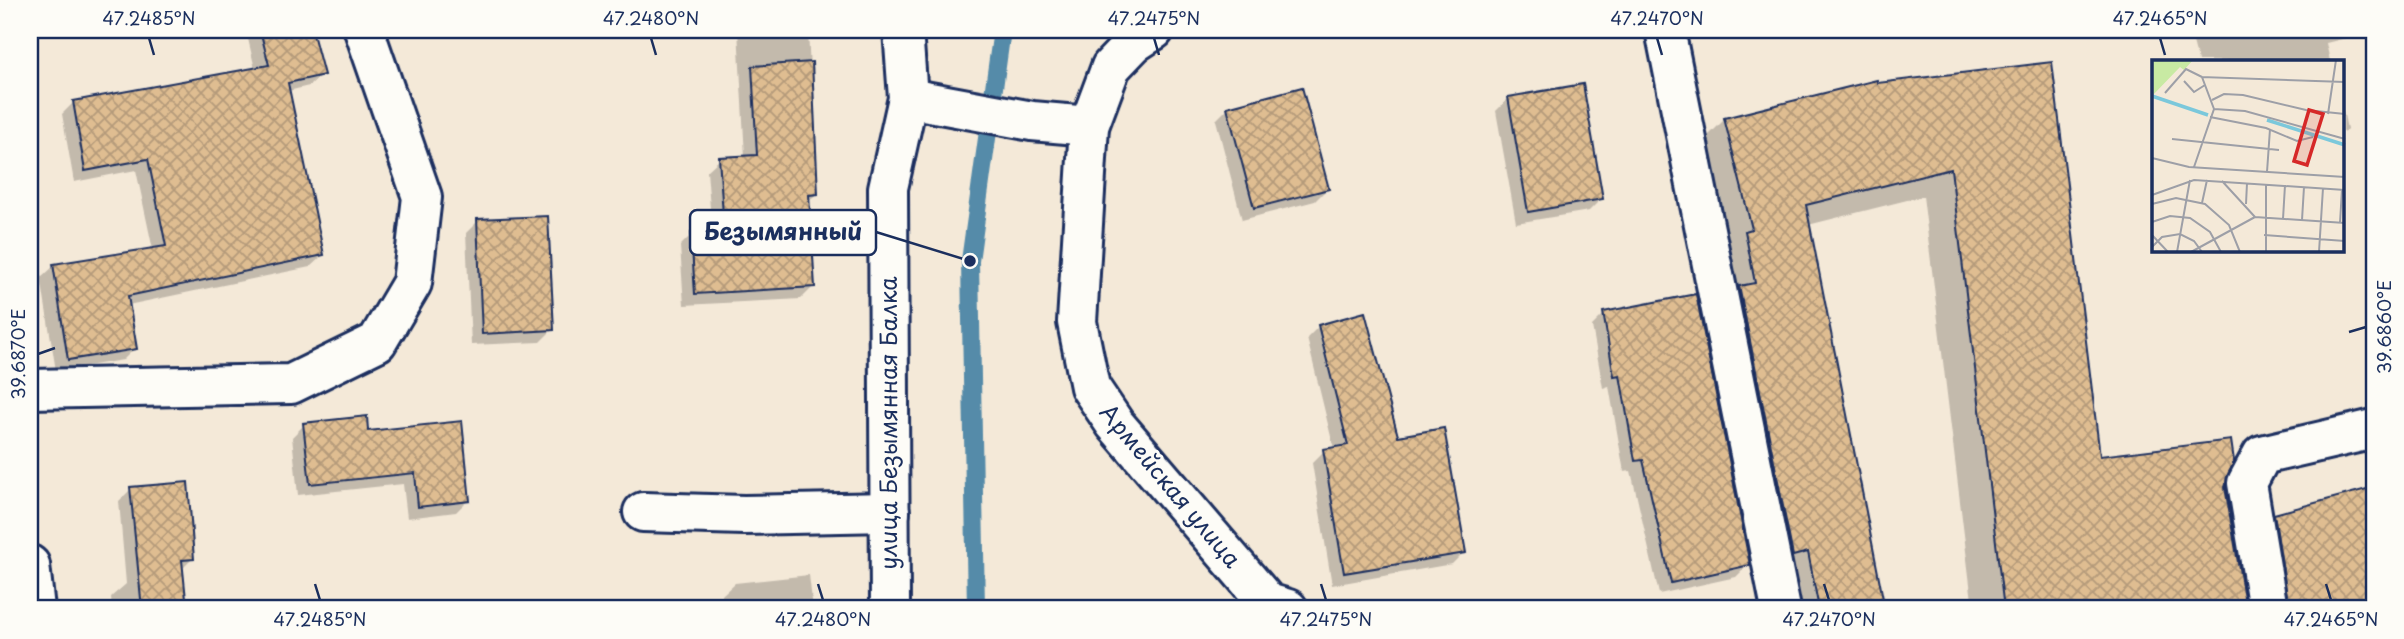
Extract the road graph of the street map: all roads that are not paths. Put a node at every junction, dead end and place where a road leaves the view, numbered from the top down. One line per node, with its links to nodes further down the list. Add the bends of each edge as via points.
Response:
1 (364, 30): 7 (street, via 422,197 412,283 377,342 291,384)
2 (903, 30): 5 (street, улица Безымянная Балка)
3 (1154, 30): 6 (street, Армейская улица, via 1111,67)
4 (1665, 30): 15 (street)
5 (908, 98): 6 (street, via 1032,121); 10 (street, улица Безымянная Балка, via 888,188)
6 (1089, 126): 14 (street, Армейская улица, via 1077,322 1090,387 1115,424 1268,603)
7 (30, 389)
8 (2374, 429): 16 (street, via 2262,455 2247,484)
9 (643, 512): 10 (street)
10 (890, 512): 13 (street, улица Безымянная Балка)
11 (30, 565): 12 (street)
12 (35, 609)
13 (890, 609)
14 (1288, 609)
15 (1781, 609)
16 (2267, 609)

